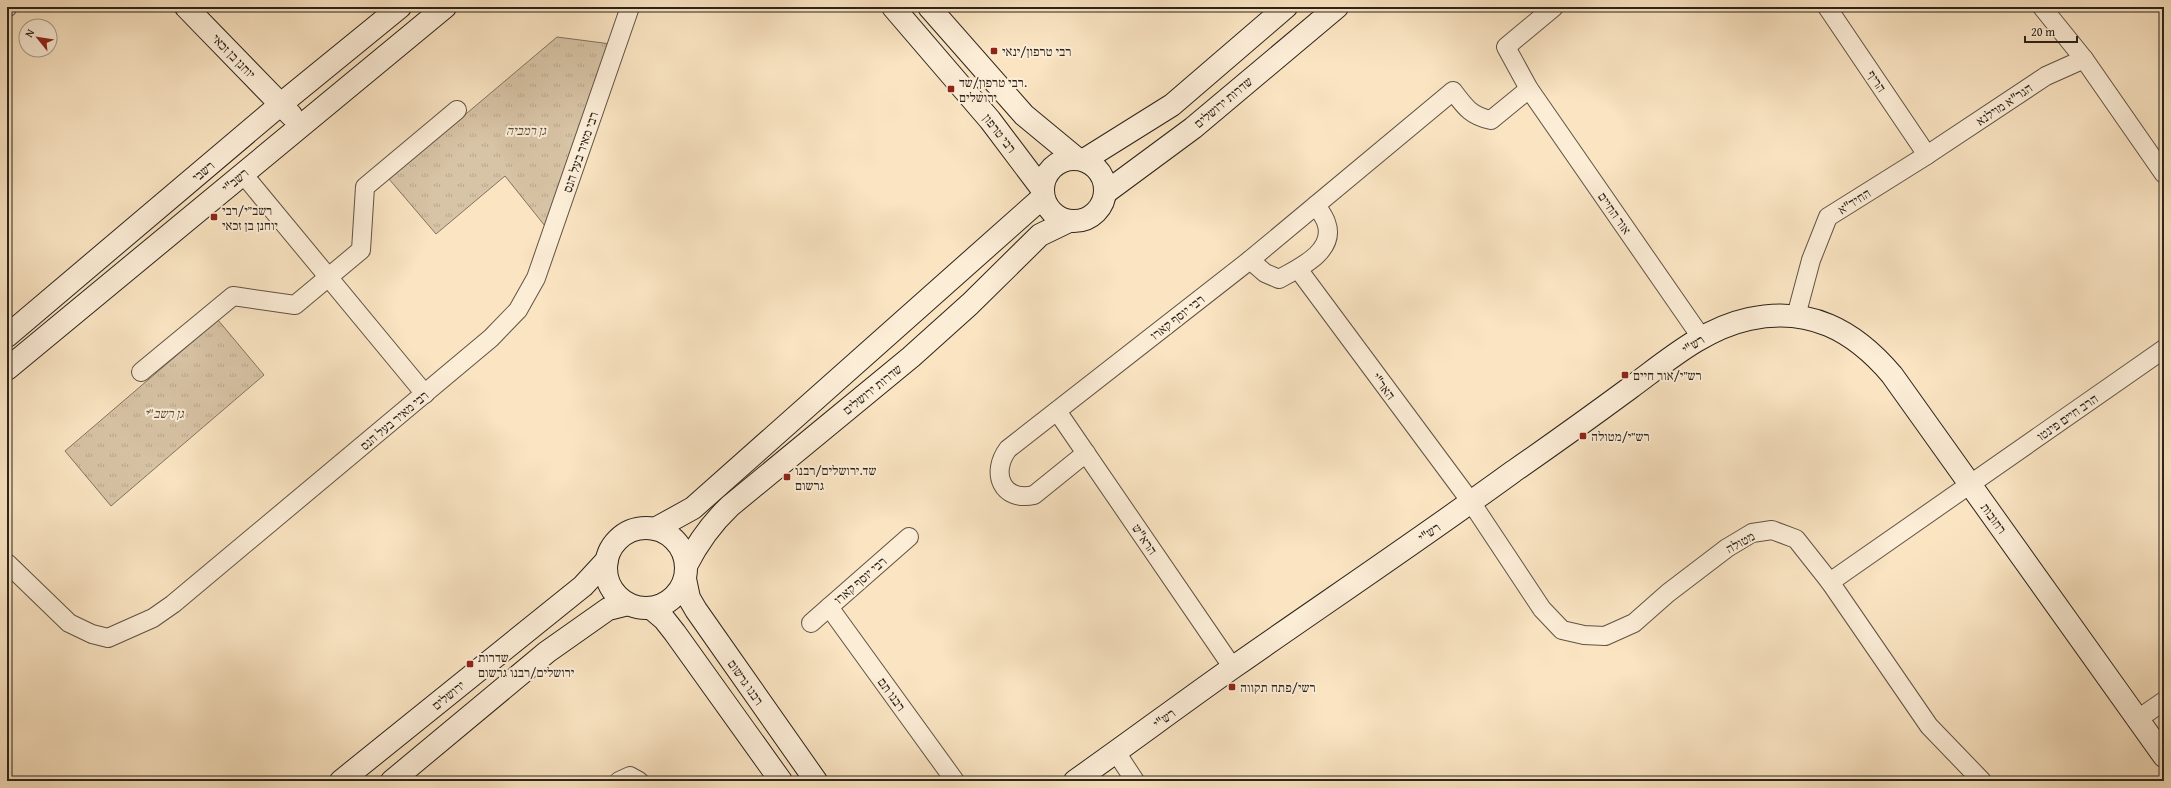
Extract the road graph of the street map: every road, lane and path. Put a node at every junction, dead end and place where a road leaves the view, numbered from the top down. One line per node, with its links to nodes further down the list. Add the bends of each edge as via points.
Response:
1 (186, 7): 14 (street, יוחנן בן זכאי)
2 (400, 7): 14 (street, רשבי)
3 (446, 7): 16 (street, רשב"י)
4 (630, 7): 34 (street, רבי מאיר בעל הנס, via 536,278 518,310 491,338)
5 (929, 7): 18 (street, via 1024,115)
6 (1286, 7): 18 (street, via 1172,105)
7 (1337, 7): 22 (street, שדרות ירושלים, via 1193,128)
8 (1554, 7): 13 (street, אור החיים, via 1506,47)
9 (1827, 7): 17 (street, הריף)
10 (2042, 7): 12 (street)
11 (896, 8): 21 (street, רבי טרפון, via 990,120)
12 (2084, 60): 17 (street, הגר"א מוילנא, via 2046,76); 20 (street)
13 (1529, 89): 23 (street, רבי יוסף קארו, via 1491,120 1478,118 1466,108 1453,91); 30 (street, אור החיים)
14 (281, 104): 16 (street, יוחנן בן זכאי); 29 (street, רשבי)
15 (457, 110): 27 (street, via 365,186 361,250)
16 (301, 125): 19 (street, רשב"י)
17 (1927, 155): 28 (street, החיד"א, via 1828,217 1811,260)
18 (1080, 159): 21 (street, via 1060,161 1053,166 1047,173); 22 (street, via 1098,169)
19 (243, 174): 27 (street); 32 (street, רשב"י)
20 (2164, 174)
21 (1042, 193): 24 (street, via 1052,213); 39 (street, via 692,508)
22 (1105, 193): 24 (street, via 1096,212 1083,220)
23 (1316, 205): 25 (street, רבי יוסף קארו); 26 (street, via 1326,222 1328,238 1315,258)
24 (1069, 221): 43 (street, שדרות ירושלים, via 1040,235 970,304 911,357 730,506 711,524 698,543)
25 (1250, 260): 26 (street, via 1265,273 1279,279); 35 (street, רבי יוסף קארו)
26 (1298, 270): 38 (street, האר"י)
27 (328, 278): 33 (street, via 295,304 232,296); 34 (street)
28 (1796, 316): 30 (street, רש"י, via 1748,319); 37 (street, רחובות, via 1840,330 1875,356 1892,375)
29 (7, 336)
30 (1701, 337): 38 (street, רש"י)
31 (2164, 349): 37 (street, הרב חיים פינטו)
32 (7, 369)
33 (141, 372)
34 (425, 394): 42 (street, רבי מאיר בעל הנס, via 173,604 153,618 108,638 92,634 70,623)
35 (1057, 410): 36 (street, הרא"ש); 36 (street, רבי יוסף קארו, via 1008,449 1001,458 998,471 1005,489 1016,496 1034,495)
36 (1086, 453): 49 (street, הרא"ש)
37 (1971, 485): 44 (street, הרב חיים פינטו); 51 (street, רחובות)
38 (1471, 502): 44 (street, מטולה, via 1542,609 1562,630 1584,635 1605,636 1634,623 1668,593 1752,532 1772,530 1796,539); 49 (street, רש"י)
39 (655, 529): 41 (street, via 634,530 625,534 610,550); 43 (street, via 665,532 680,546)
40 (909, 537): 46 (street, רבי יוסף קארו)
41 (607, 560): 45 (street, via 610,585); 54 (street, ירושלים, via 583,586)
42 (7, 563)
43 (686, 572): 47 (street, via 681,588 669,602); 59 (street, רבנו גרשום, via 689,598 696,610)
44 (1830, 582): 63 (street, מטולה, via 1929,726)
45 (628, 604): 47 (street); 55 (street, via 608,609 547,652)
46 (829, 607): 48 (street, רבי יוסף קארו); 60 (street, רבנו תם)
47 (651, 608): 58 (street, via 675,632)
48 (811, 623)
49 (1233, 668): 52 (street, רש"י)
50 (2164, 701): 51 (street)
51 (2138, 719): 53 (street, רחובות)
52 (1116, 752): 61 (street, רש"י); 62 (street)
53 (2164, 756)
54 (341, 781)
55 (392, 781)
56 (619, 781): 57 (street, via 630,776)
57 (639, 781)
58 (781, 781)
59 (816, 781)
60 (955, 781)
61 (1075, 781)
62 (1135, 781)
63 (1982, 781)

